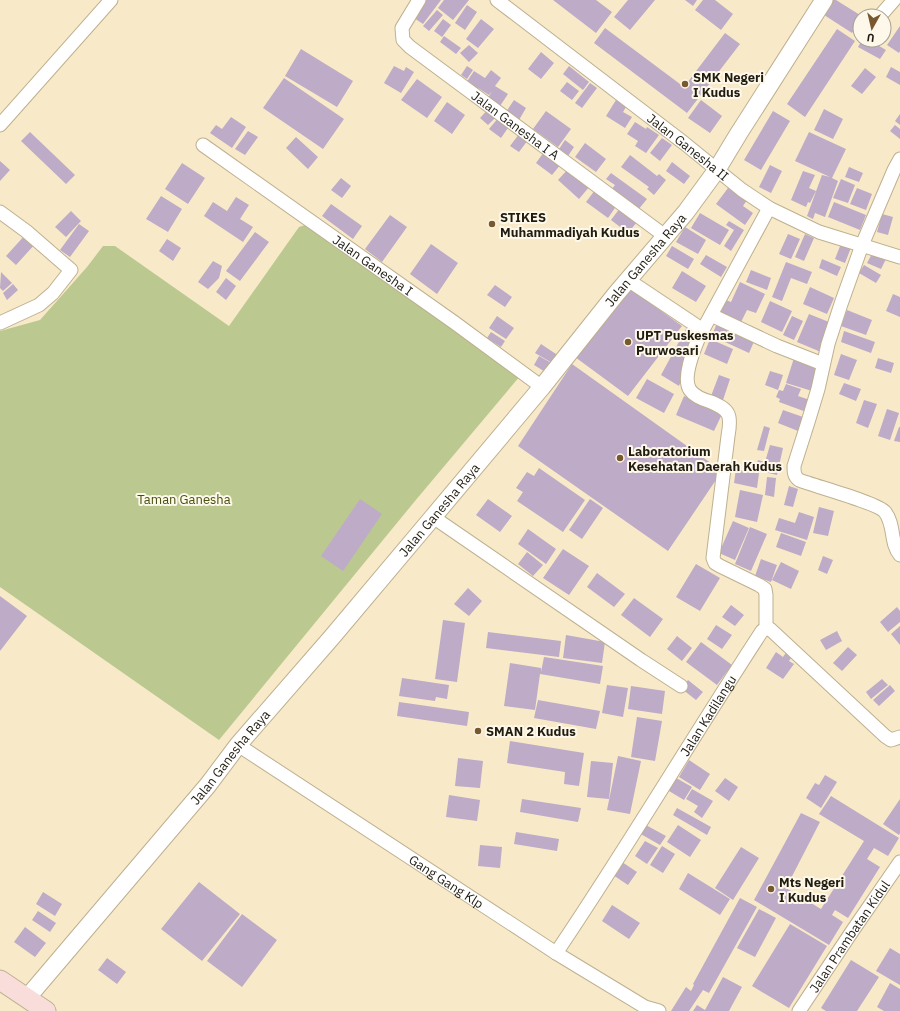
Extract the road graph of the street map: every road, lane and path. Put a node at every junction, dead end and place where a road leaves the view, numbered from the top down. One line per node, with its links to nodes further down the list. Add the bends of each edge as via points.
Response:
1 (112, 0): 7 (street)
2 (419, 0): 13 (street, Jalan Ganesha I A, via 402,28 403,40 410,47)
3 (497, 0): 10 (street, Jalan Ganesha II, via 684,143)
4 (824, 0): 10 (street, Jalan Ganesha Raya)
5 (894, 0): 6 (street)
6 (887, 8)
7 (0, 125)
8 (203, 145): 21 (street, Jalan Ganesha I)
9 (900, 159): 14 (street)
10 (716, 171): 11 (street, Jalan Ganesha II); 13 (street, Jalan Ganesha Raya)
11 (769, 208): 14 (street, Jalan Ganesha II, via 819,232); 17 (street)
12 (0, 212): 18 (street, via 71,270 53,293 39,305)
13 (665, 236): 16 (street, Jalan Ganesha Raya)
14 (862, 245): 15 (street, Jalan Ganesha II); 20 (street)
15 (900, 257)
16 (628, 280): 19 (street); 21 (street, Jalan Ganesha Raya)
17 (711, 315): 19 (street); 20 (street)
18 (0, 323)
19 (702, 330): 24 (street, via 692,354 688,385 690,391 718,405 729,415 715,563 765,589)
20 (823, 364): 23 (street, via 818,389 794,466 794,475 799,480 885,511 896,551)
21 (542, 387): 22 (street, Jalan Ganesha Raya)
22 (433, 517): 25 (street); 27 (street, Jalan Ganesha Raya)
23 (900, 555)
24 (766, 629): 26 (street, via 770,629 885,736 891,740); 29 (street, Jalan Kadilangu, via 762,631 712,708 599,890)
25 (681, 686)
26 (900, 737)
27 (238, 745): 29 (street, Gang Gang Klp); 31 (street, Jalan Ganesha Raya, via 208,785)
28 (900, 862): 34 (street, Jalan Prambatan Kidul)
29 (556, 953): 32 (street, Gang Gang Klp, via 645,1006)
30 (0, 980): 31 (main road)
31 (27, 998): 33 (main road)
32 (658, 1010)
33 (46, 1011)
34 (799, 1011)

